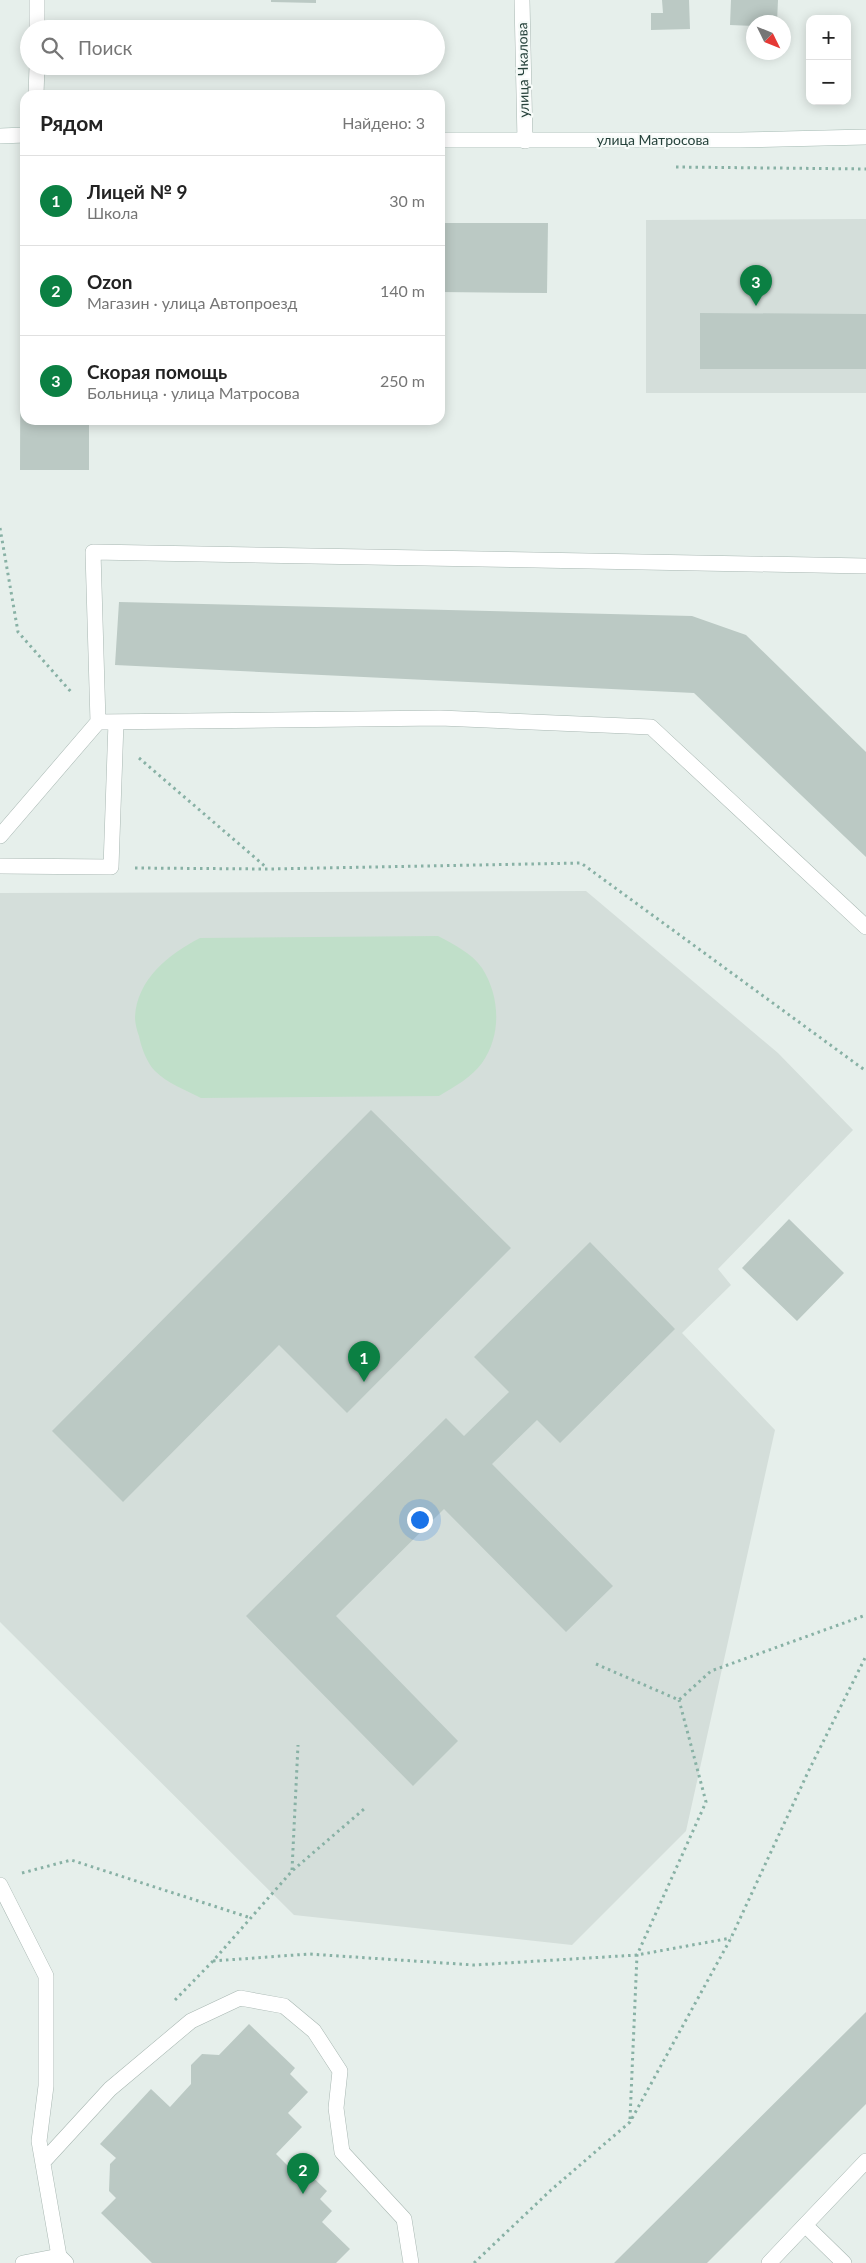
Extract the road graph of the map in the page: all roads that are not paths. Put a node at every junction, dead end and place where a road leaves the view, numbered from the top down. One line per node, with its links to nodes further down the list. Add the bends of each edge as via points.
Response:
1 (37, 0): 3 (street)
2 (522, 0): 10 (street, улица Чкалова)
3 (37, 20)
4 (37, 75): 5 (street)
5 (36, 90)
6 (20, 135): 7 (street)
7 (0, 136)
8 (866, 137): 10 (street, улица Матросова)
9 (445, 140): 10 (street, улица Матросова)
10 (525, 140)
11 (866, 566): 12 (street, via 93,552)
12 (98, 722): 13 (street); 14 (street)
13 (116, 722): 15 (street, via 111,867); 16 (street, via 440,718 651,727)
14 (0, 836)
15 (0, 866)
16 (866, 927)
17 (0, 1885): 19 (street, via 46,1976 46,2086 39,2141)
18 (866, 2161): 20 (street)
19 (43, 2162): 21 (street); 23 (street, via 110,2089 191,2021 240,1998 284,2006 314,2031 340,2071 336,2108 342,2152 404,2219)
20 (805, 2225): 24 (street); 25 (street)
21 (63, 2259): 22 (street)
22 (23, 2263)
23 (411, 2263)
24 (769, 2263)
25 (844, 2263)

